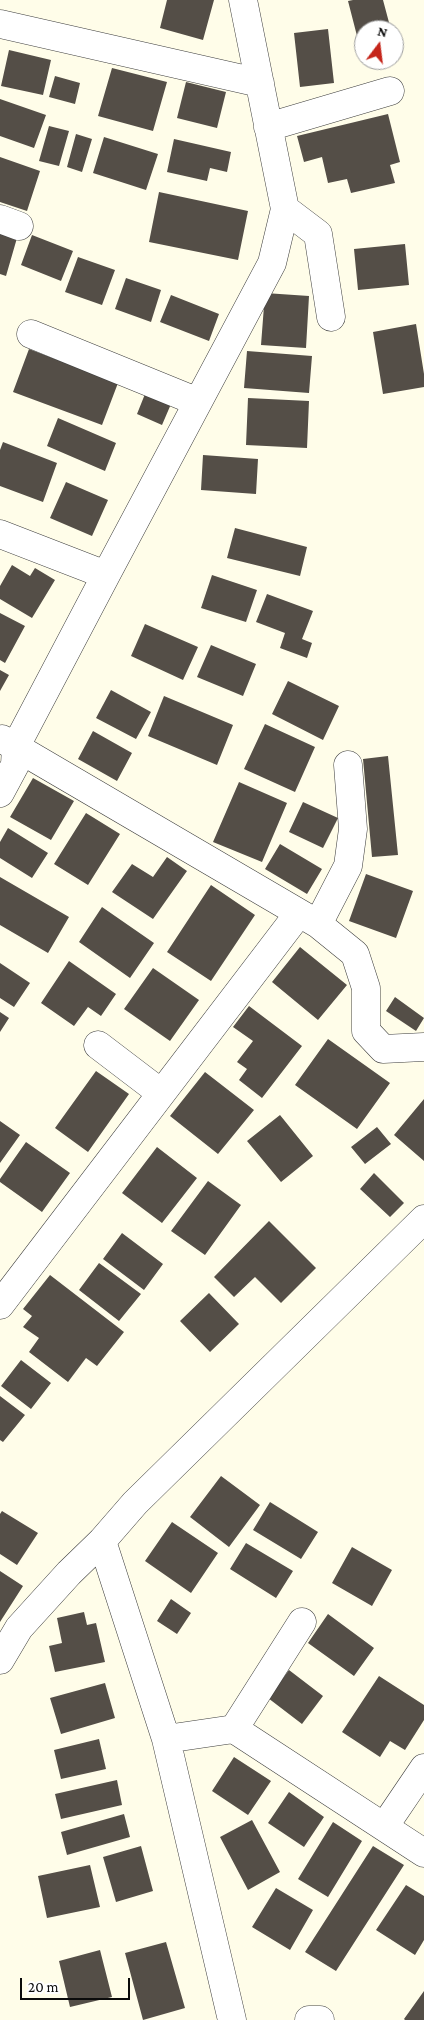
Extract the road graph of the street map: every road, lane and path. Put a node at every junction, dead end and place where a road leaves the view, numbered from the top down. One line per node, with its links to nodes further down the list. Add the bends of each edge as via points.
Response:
1 (243, 0): 3 (street)
2 (0, 24): 3 (street)
3 (260, 83): 5 (street)
4 (390, 91): 5 (street)
5 (268, 127): 6 (street)
6 (284, 209): 7 (street, via 318,234); 9 (street, via 272,263)
7 (331, 317)
8 (31, 334): 9 (street)
9 (198, 402): 11 (street)
10 (0, 534): 11 (street)
11 (106, 575): 12 (street)
12 (8, 742): 14 (street, via 15,765); 15 (street)
13 (348, 764): 15 (street, via 353,830 348,866)
14 (0, 793)
15 (308, 918): 17 (street, via 355,954 366,988 366,1031 384,1049); 18 (street)
16 (98, 1045): 18 (street)
17 (424, 1047)
18 (161, 1093): 20 (street)
19 (424, 1219): 21 (street, via 134,1503)
20 (0, 1305)
21 (102, 1541): 23 (street, via 19,1628); 25 (street)
22 (302, 1622): 24 (street)
23 (0, 1660)
24 (234, 1728): 25 (street); 27 (street)
25 (166, 1739): 29 (street)
26 (424, 1768): 27 (street)
27 (384, 1827): 28 (street)
28 (424, 1853)
29 (232, 2020)
30 (309, 2020): 31 (street)
31 (320, 2020)

